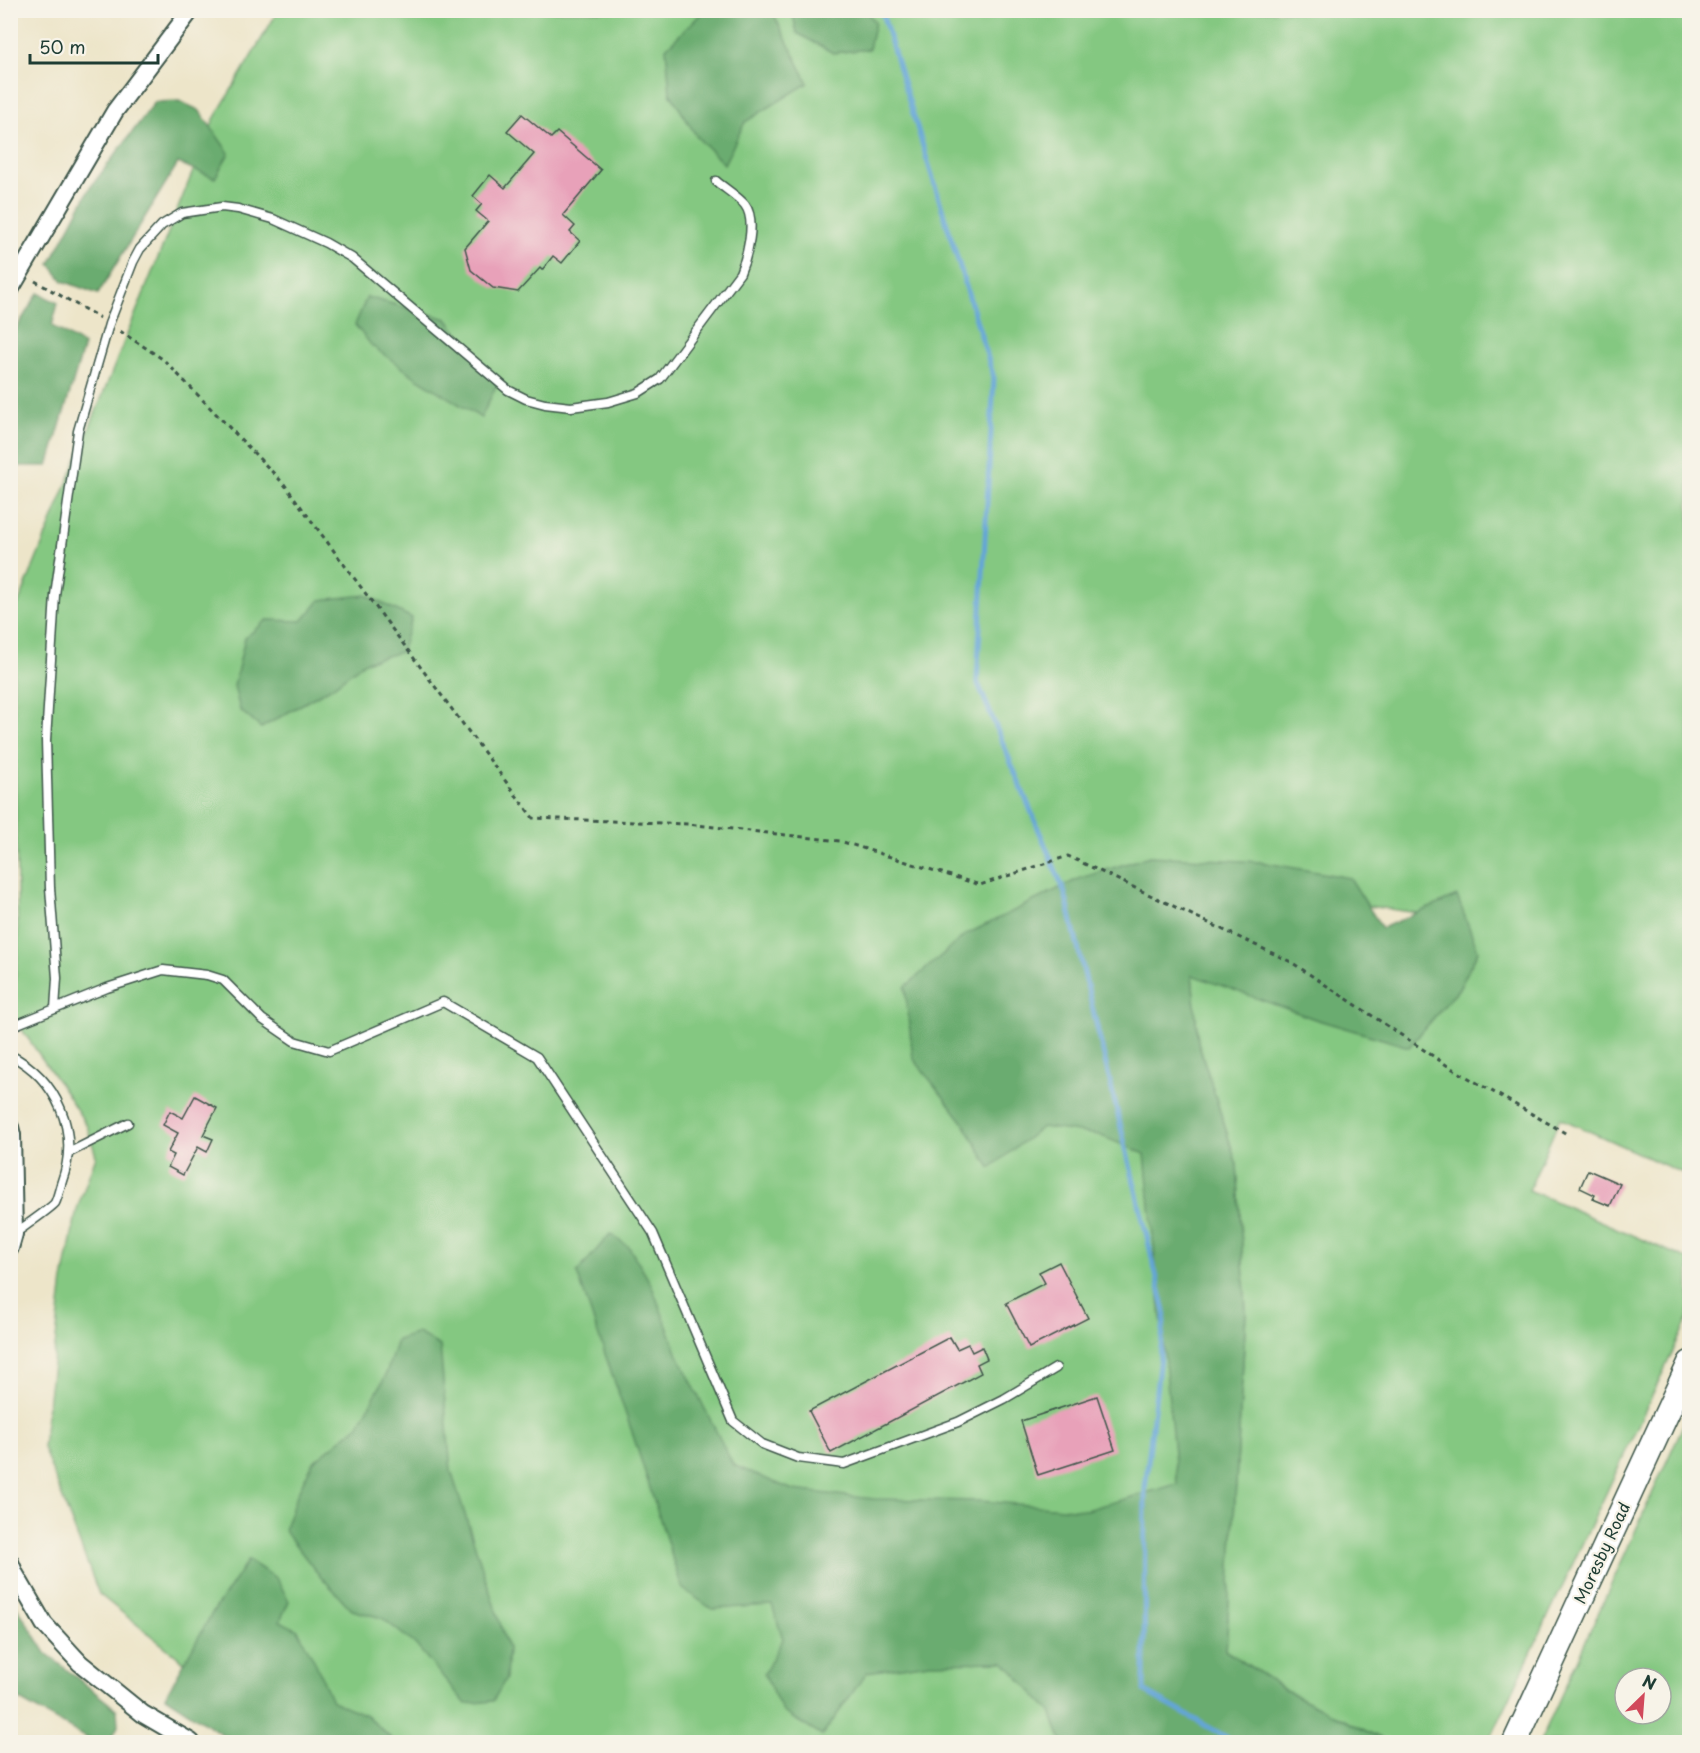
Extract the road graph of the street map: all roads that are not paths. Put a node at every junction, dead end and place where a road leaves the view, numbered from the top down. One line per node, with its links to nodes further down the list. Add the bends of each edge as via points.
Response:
1 (191, 10): 3 (street, via 115,111)
2 (716, 182): 4 (lane, via 745,206 751,220 746,261 740,273 660,379 638,393 571,407 526,399 508,390 352,258 273,219 222,207 182,213 162,225 140,249 109,324 78,431 55,596 46,740 57,978)
3 (10, 290)
4 (55, 1009): 5 (lane); 12 (lane, via 164,970 223,980 262,1019 294,1041 329,1051 443,1002 537,1056 652,1233 733,1421 762,1444 798,1458 844,1464 958,1422)
5 (10, 1027)
6 (10, 1055): 9 (lane, via 26,1063 51,1088 68,1127)
7 (129, 1123): 9 (lane)
8 (10, 1127): 10 (street)
9 (68, 1153): 10 (lane, via 68,1166 54,1203)
10 (12, 1241)
11 (1689, 1363): 15 (street, Moresby Road)
12 (1056, 1368)
13 (10, 1562): 14 (street, via 44,1624 80,1663 143,1714)
14 (191, 1743)
15 (1515, 1743)

